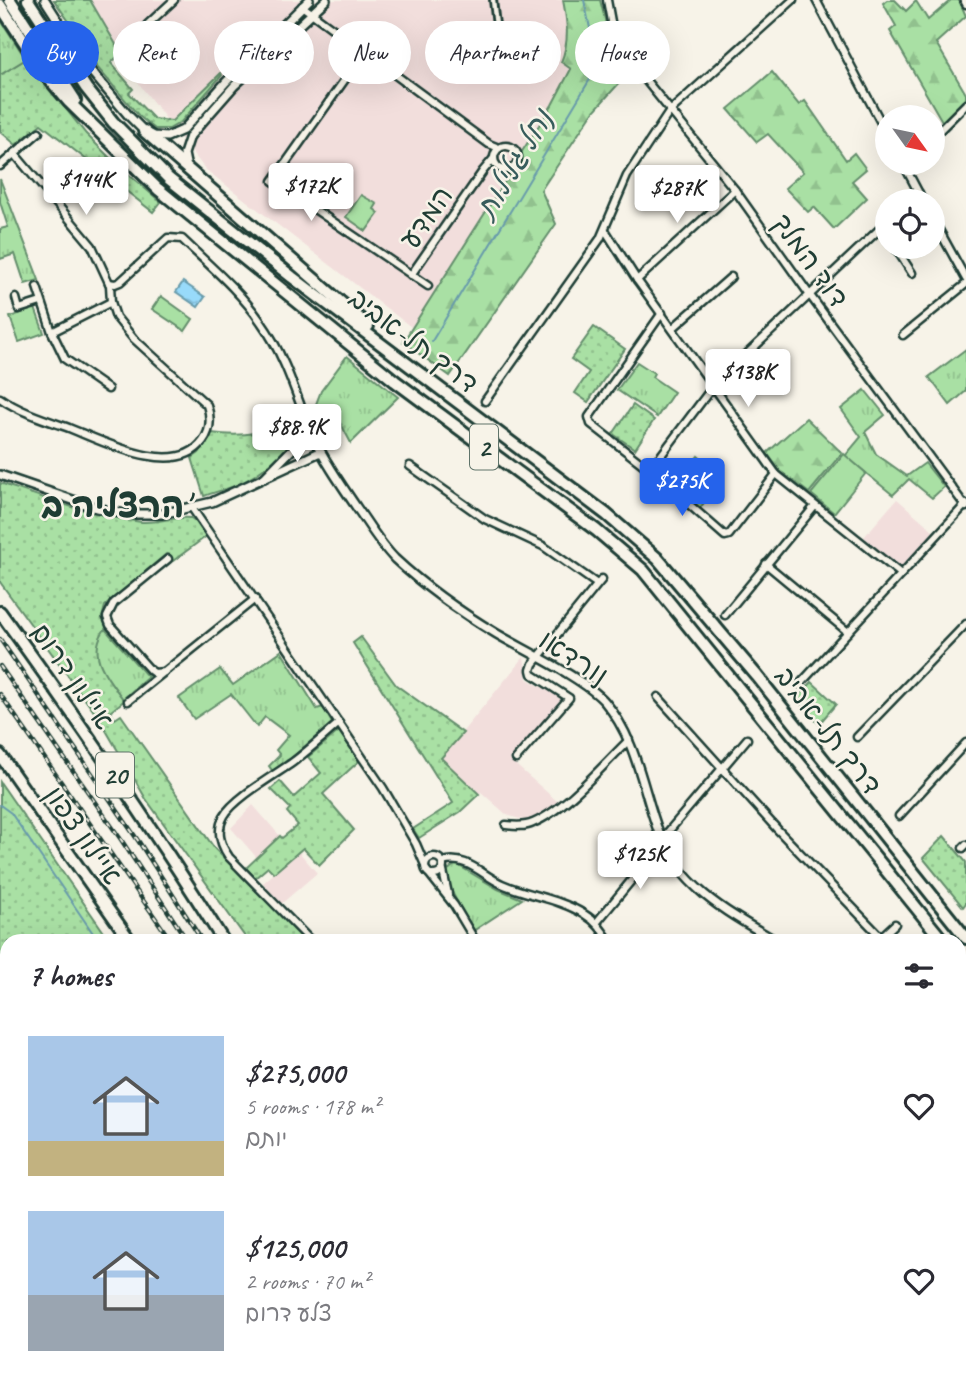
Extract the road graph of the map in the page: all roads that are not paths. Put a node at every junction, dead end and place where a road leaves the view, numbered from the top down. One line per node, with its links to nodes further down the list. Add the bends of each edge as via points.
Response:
1 (9, 0): 24 (highway, 2)
2 (28, 0): 56 (highway, דרך תל-אביב / 2, via 86,88 169,179)
3 (45, 0): 25 (street, via 90,71)
4 (174, 0): 15 (street)
5 (309, 0): 12 (street)
6 (326, 0): 14 (street)
7 (493, 0): 16 (street)
8 (615, 0): 11 (street)
9 (793, 0): 21 (street)
10 (816, 0): 22 (street)
11 (608, 3): 21 (street, דוד המלך, via 612,27)
12 (299, 4): 14 (street); 25 (street, via 183,130 167,137)
13 (0, 5): 24 (highway, via 46,75)
14 (312, 13): 17 (street); 31 (street, via 234,86 190,136 184,154)
15 (150, 21)
16 (496, 21)
17 (328, 24)
18 (342, 84): 38 (street, המדע, via 273,181)
19 (409, 84): 27 (street)
20 (966, 104): 23 (street)
21 (670, 111): 32 (street, דוד המלך); 33 (street, via 627,176)
22 (875, 111)
23 (945, 125)
24 (94, 127): 110 (highway, דרך תל-אביב / 2, via 173,203 395,381 643,570)
25 (145, 131): 31 (highway)
26 (39, 132): 28 (street)
27 (499, 148): 29 (street); 29 (street, via 512,148 516,163 505,169 497,166)
28 (14, 153): 30 (street); 42 (street, via 92,246)
29 (494, 158): 38 (street, המדע)
30 (0, 166)
31 (187, 169): 56 (highway)
32 (735, 190): 40 (street); 46 (street, דוד המלך)
33 (605, 230): 40 (street); 58 (street)
34 (875, 233): 46 (street)
35 (945, 241): 41 (street)
36 (903, 259): 37 (street)
37 (912, 273)
38 (411, 275): 44 (street)
39 (731, 276): 51 (street)
40 (637, 279): 50 (street)
41 (966, 279)
42 (109, 283): 49 (street); 59 (street, via 120,282 168,238 183,239 263,324)
43 (966, 284): 53 (street)
44 (428, 286)
45 (37, 287): 48 (street)
46 (808, 294): 54 (street); 66 (street, דוד המלך)
47 (16, 298): 48 (street, via 19,309)
48 (41, 302): 52 (street)
49 (111, 302): 52 (street); 57 (street, via 132,338 207,405 206,437 191,453 178,457 140,454 30,414)
50 (662, 313): 51 (street); 62 (street, via 589,417 593,428)
51 (673, 328): 54 (street)
52 (52, 332): 55 (street, via 65,359)
53 (903, 335)
54 (714, 385): 62 (street); 63 (street)
55 (107, 389)
56 (442, 390): 111 (highway, דרך תל-אביב / 2, via 658,559)
57 (0, 398)
58 (485, 401)
59 (310, 431): 60 (street, נורדאו); 65 (street)
60 (320, 452): 65 (street); 77 (street, נורדאו, via 394,558 470,616)
61 (410, 466): 77 (street, via 485,520 543,546 600,581)
62 (650, 470): 63 (street, via 725,536)
63 (776, 474): 67 (street)
64 (0, 475): 68 (street, via 125,514)
65 (264, 478): 68 (street)
66 (966, 505): 71 (street)
67 (815, 506): 70 (street); 71 (street)
68 (192, 508): 72 (street)
69 (168, 559): 78 (street, via 114,603 107,617 150,670)
70 (766, 564): 74 (street); 76 (street)
71 (901, 574): 76 (street)
72 (255, 599): 78 (street); 82 (street)
73 (0, 612): 103 (highway, איילון דרום / 20, via 119,780)
74 (725, 615)
75 (966, 624): 83 (street)
76 (848, 632): 79 (street)
77 (537, 657): 85 (street, נורדאו, via 603,699); 90 (street, via 532,674 569,698)
78 (164, 672): 81 (street)
79 (800, 684)
80 (659, 697): 91 (street)
81 (128, 701)
82 (339, 723): 95 (street); 104 (street, via 225,813 220,831 229,857)
83 (857, 737)
84 (747, 739): 91 (street)
85 (629, 740): 93 (street, via 545,817 531,824); 94 (street, נורדאו)
86 (966, 743): 87 (street)
87 (960, 750): 89 (street); 92 (street)
88 (0, 755): 102 (highway, איילון צפון)
89 (966, 757)
90 (516, 759)
91 (722, 768): 94 (street); 108 (street)
92 (899, 816)
93 (506, 825)
94 (662, 840): 100 (street); 107 (street, נורדאו, via 689,881 716,906)
95 (416, 844): 96 (street); 98 (street)
96 (435, 856): 97 (street); 98 (street, via 429,858)
97 (443, 865): 98 (street, via 434,875); 99 (street, via 443,880); 100 (street, via 459,860 499,883 562,903)
98 (426, 868): 99 (street)
99 (454, 905): 105 (street)
100 (597, 922): 106 (street)
101 (895, 924): 109 (street)
102 (125, 934)
103 (219, 934)
104 (304, 934)
105 (471, 934)
106 (605, 934)
107 (764, 934)
108 (878, 934)
109 (884, 934)
110 (938, 934)
111 (963, 934)

